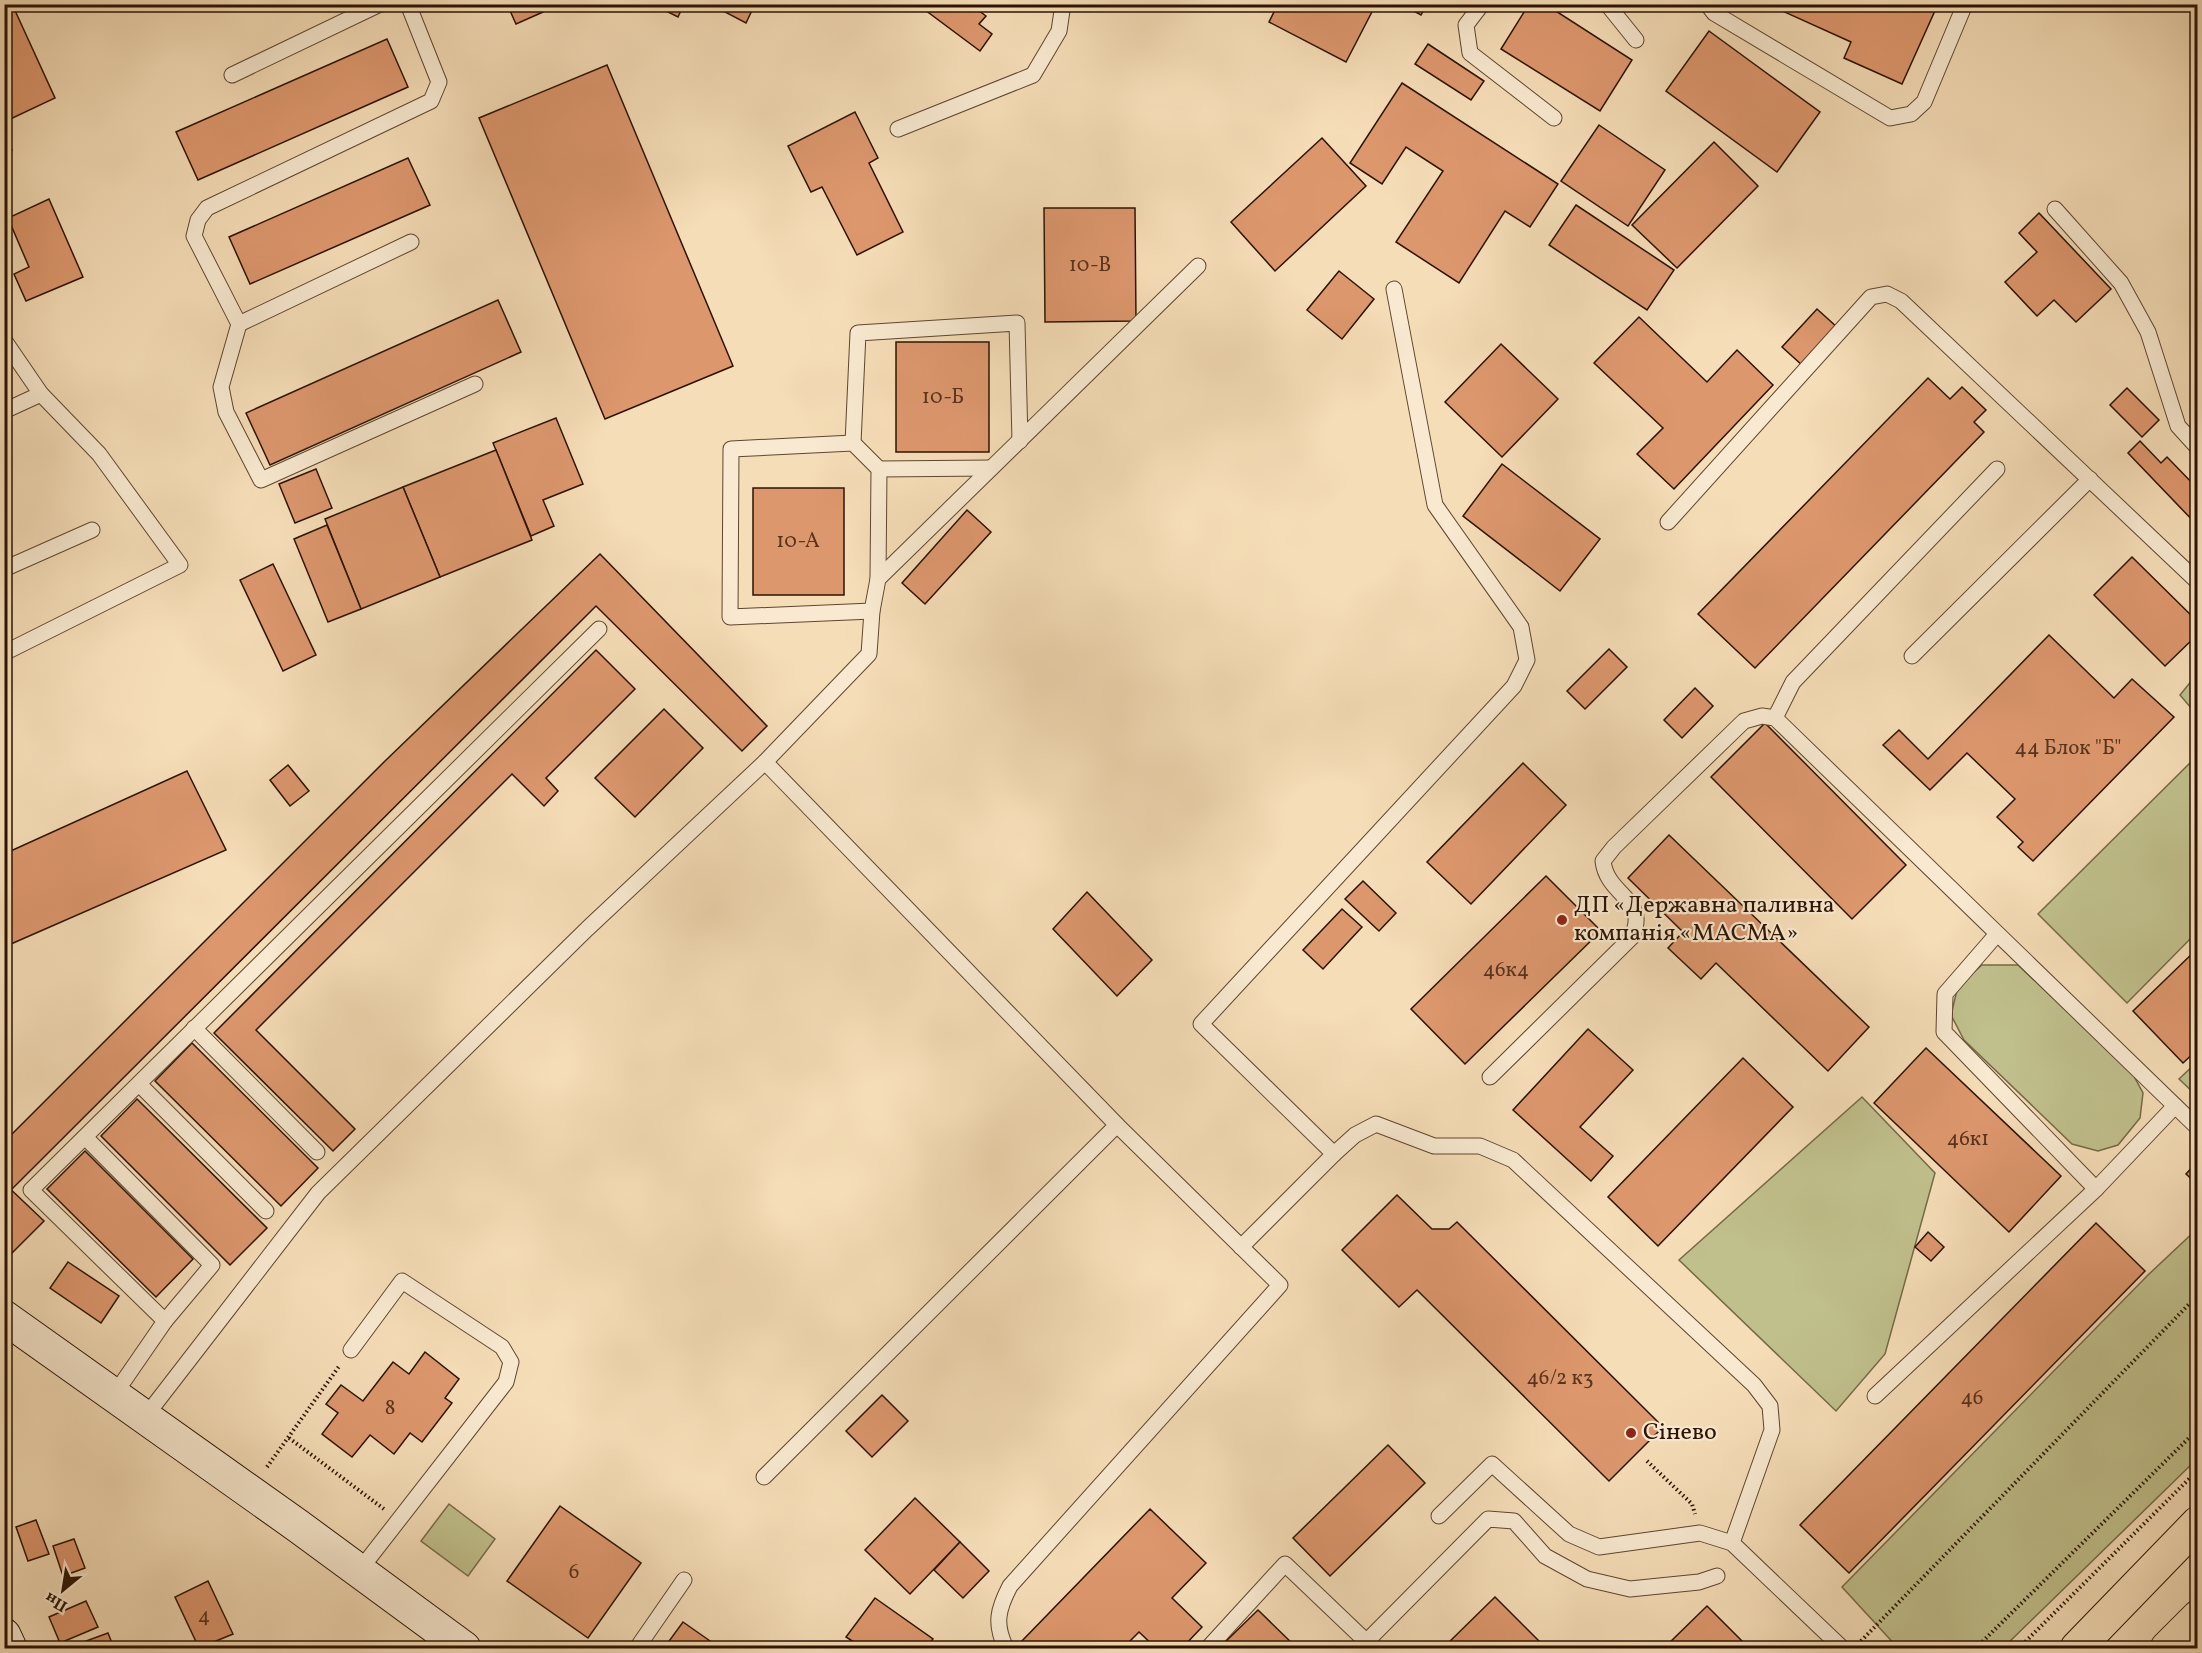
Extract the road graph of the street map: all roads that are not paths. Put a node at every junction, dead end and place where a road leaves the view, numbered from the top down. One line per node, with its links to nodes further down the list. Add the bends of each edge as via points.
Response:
1 (381, 4): 9 (lane)
2 (408, 4): 16 (lane, via 439,82 431,101 207,208 198,220 194,236)
3 (1063, 4): 11 (lane, via 1059,31 1033,75)
4 (1482, 4): 10 (lane, via 1466,25 1470,53)
5 (1607, 4): 8 (lane)
6 (1707, 4): 7 (lane, via 1714,14 1890,118 1911,114 1924,102)
7 (1965, 4)
8 (1636, 40)
9 (232, 75)
10 (1554, 117)
11 (897, 129)
12 (2055, 209): 23 (lane, via 2121,283 2148,332 2178,426)
13 (411, 242): 16 (lane)
14 (1198, 266): 21 (lane)
15 (1394, 289): 48 (lane, via 1435,505 1521,627 1527,660 1514,686 1201,1024)
16 (239, 324): 18 (lane, via 221,387 226,412 261,480)
17 (4, 340): 19 (lane)
18 (475, 384)
19 (41, 394): 20 (lane); 35 (lane, via 99,454 180,565)
20 (4, 411)
21 (1020, 441): 22 (lane, via 1017,323 858,333); 24 (lane)
22 (853, 443): 25 (lane); 33 (lane, via 731,449 730,617)
23 (2198, 448)
24 (991, 468): 25 (lane); 31 (lane)
25 (879, 469): 31 (lane)
26 (1997, 469): 37 (lane, via 1793,682)
27 (2090, 479): 28 (lane, via 1901,301 1887,294 1871,297); 32 (lane); 36 (lane)
28 (1668, 522)
29 (92, 530): 30 (lane)
30 (4, 569)
31 (878, 579): 33 (lane)
32 (2198, 582)
33 (872, 611): 38 (lane, via 869,654)
34 (599, 629): 40 (lane)
35 (4, 652)
36 (1912, 656)
37 (1775, 718): 39 (lane); 41 (lane, via 1762,716 1744,721 1614,847 1604,861 1605,874 1635,910 1638,924 1631,938)
38 (765, 762): 44 (lane); 57 (lane, via 587,929 318,1193)
39 (1997, 934): 43 (lane); 49 (lane, via 1945,994 1944,1032)
40 (194, 1028): 42 (lane); 47 (lane)
41 (1490, 1077)
42 (139, 1084): 46 (lane); 50 (lane)
43 (2175, 1106): 45 (lane); 49 (lane)
44 (1117, 1125): 51 (lane); 58 (lane)
45 (2198, 1128)
46 (85, 1137): 53 (lane, via 212,1265); 53 (lane, via 31,1190)
47 (317, 1152)
48 (1334, 1154): 51 (lane); 61 (lane, via 1355,1135 1376,1125 1434,1146 1480,1146 1513,1160 1754,1385 1770,1406 1772,1430)
49 (2096, 1189): 56 (lane)
50 (266, 1210)
51 (1241, 1247): 70 (lane, via 1280,1285 1010,1586 997,1619)
52 (4, 1317): 55 (street)
53 (165, 1321): 55 (lane)
54 (351, 1350): 62 (lane, via 402,1281 502,1347 511,1362 506,1382)
55 (114, 1395): 57 (street)
56 (1875, 1396)
57 (145, 1417): 62 (street)
58 (764, 1477)
59 (1439, 1516): 61 (lane, via 1492,1464 1569,1534 1599,1547 1700,1533)
60 (2198, 1523): 73 (highway)
61 (1732, 1544): 72 (lane)
62 (359, 1571): 68 (street)
63 (1717, 1576): 66 (lane, via 1699,1582 1630,1589 1587,1579 1545,1556 1514,1521 1488,1519)
64 (684, 1580): 69 (lane)
65 (4, 1635): 67 (street)
66 (1369, 1645): 71 (lane, via 1285,1564)
67 (10, 1648)
68 (464, 1648)
69 (637, 1648)
70 (1006, 1648)
71 (1208, 1648)
72 (1842, 1648)
73 (2077, 1648)

